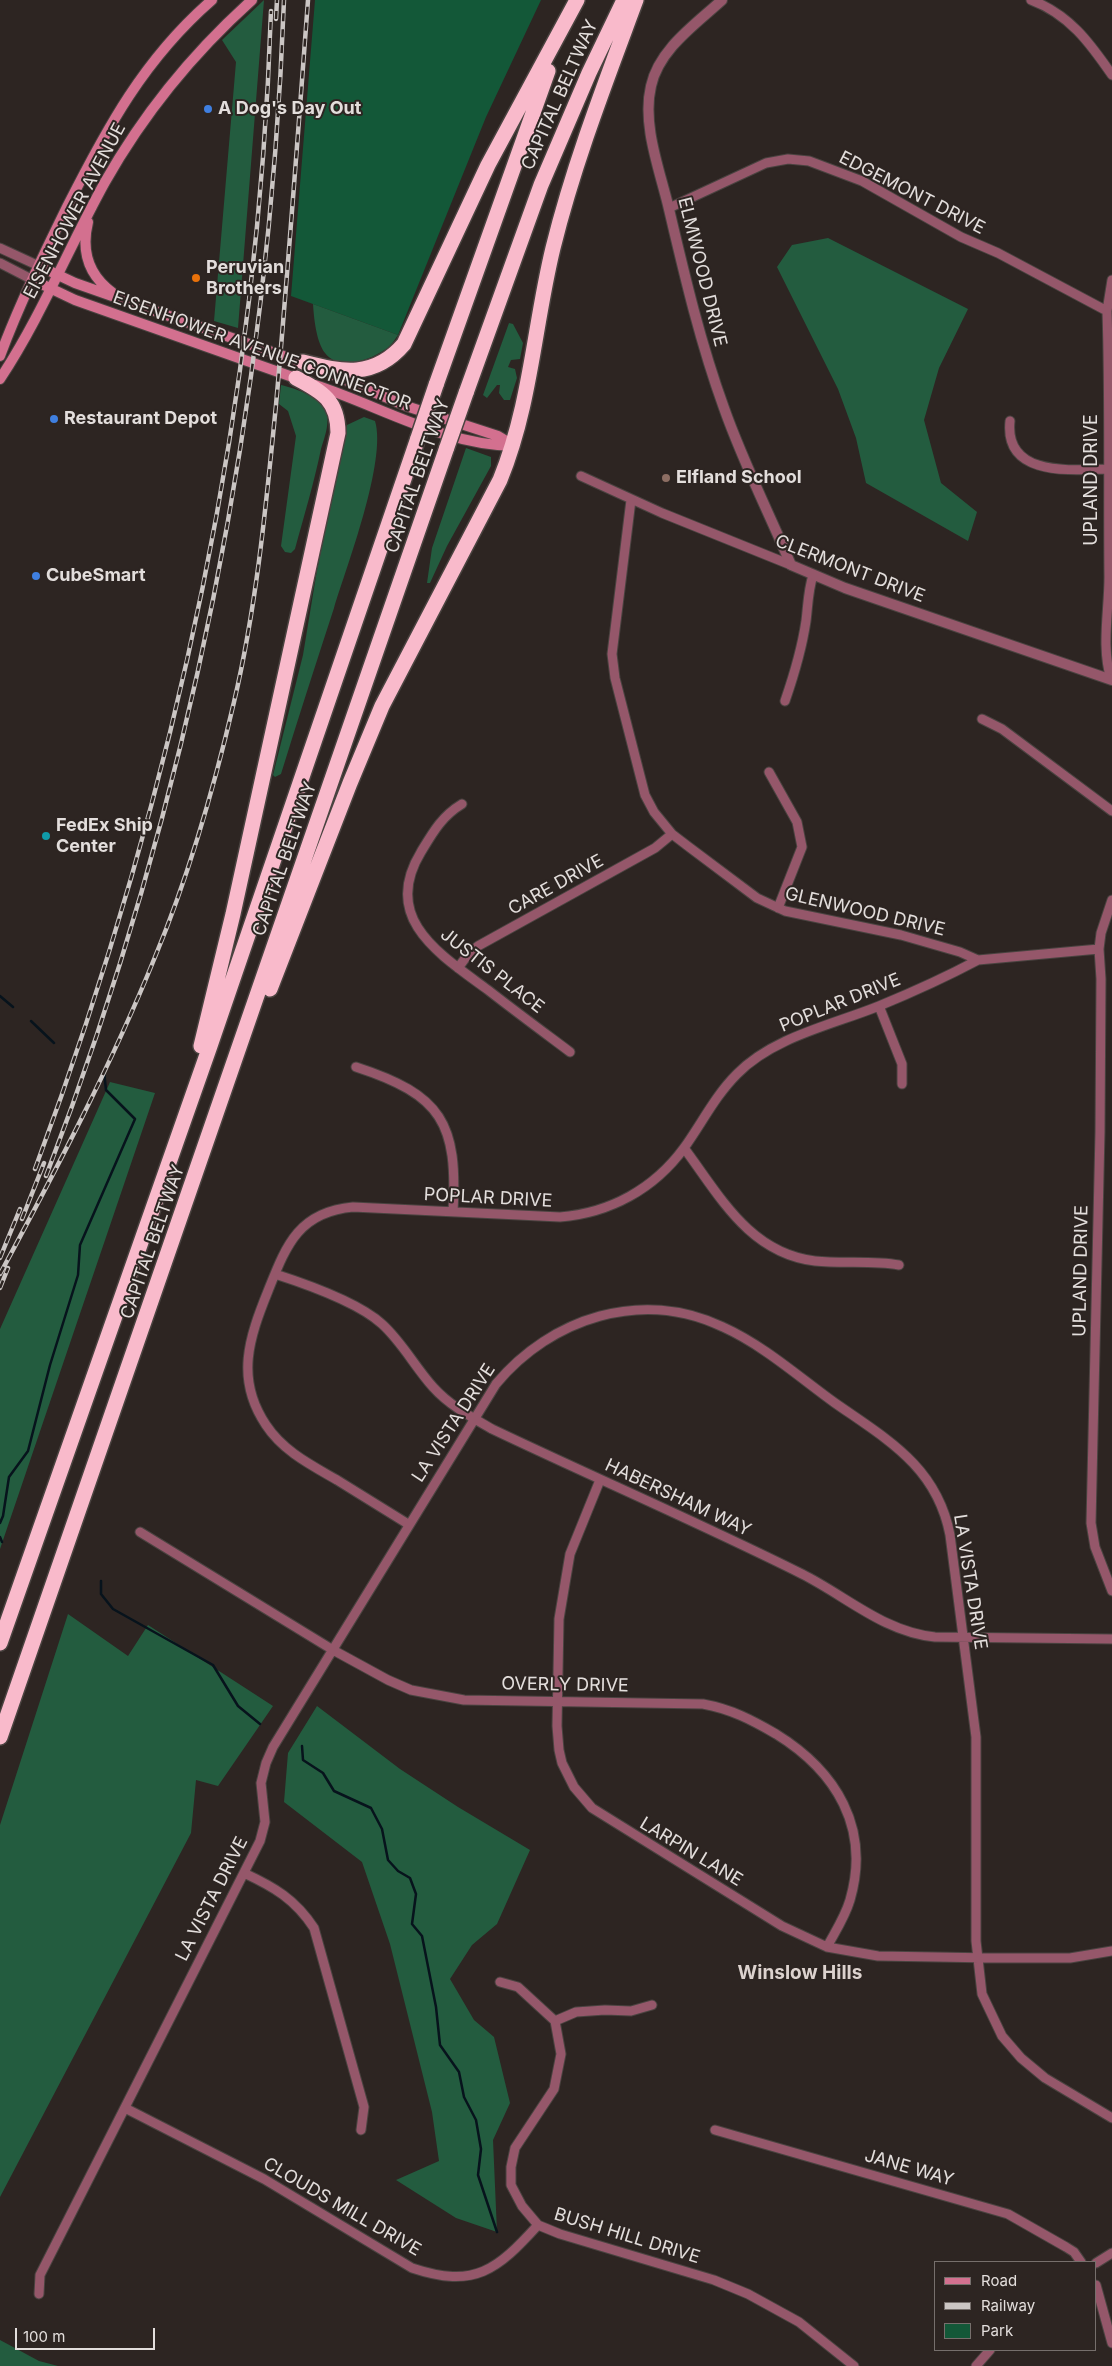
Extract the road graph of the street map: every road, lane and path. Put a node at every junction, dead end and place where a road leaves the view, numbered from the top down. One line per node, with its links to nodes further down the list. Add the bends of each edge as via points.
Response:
1 (212, 0): 13 (main road, EISENHOWER AVENUE, via 167,45 124,101)
2 (252, 0): 9 (main road, EISENHOWER AVENUE, via 196,53 167,88 135,132)
3 (577, 0): 21 (highway, via 488,165 404,344 384,362 360,371 341,371); 50 (highway, CAPITAL BELTWAY, bridge, via 539,92)
4 (624, 0): 47 (highway, CAPITAL BELTWAY, bridge, via 541,185 447,447)
5 (636, 0): 25 (highway, via 583,146 563,212 545,282 523,413)
6 (722, 0): 10 (street, ELMWOOD DRIVE, via 666,54 656,69 651,86 650,124)
7 (1031, 0): 8 (street, via 1068,21)
8 (1112, 75)
9 (93, 206): 14 (main road, EISENHOWER AVENUE); 18 (main road, via 85,240 89,265 104,286)
10 (668, 208): 19 (street, EDGEMONT DRIVE, via 766,163 788,159 809,161 862,181 962,237); 29 (street, ELMWOOD DRIVE, via 715,385)
11 (0, 248): 13 (street)
12 (0, 263): 15 (street)
13 (39, 266): 14 (main road, EISENHOWER AVENUE CONNECTOR); 15 (main road, EISENHOWER AVENUE)
14 (58, 275): 17 (main road, EISENHOWER AVENUE); 18 (main road, EISENHOWER AVENUE CONNECTOR)
15 (33, 280): 17 (main road, EISENHOWER AVENUE CONNECTOR); 20 (main road, EISENHOWER AVENUE)
16 (1112, 280): 19 (street, UPLAND DRIVE)
17 (51, 289): 22 (main road, EISENHOWER AVENUE CONNECTOR); 23 (main road, EISENHOWER AVENUE)
18 (124, 300): 21 (main road, EISENHOWER AVENUE CONNECTOR)
19 (1107, 311): 26 (street, UPLAND DRIVE)
20 (0, 356)
21 (303, 362): 25 (main road, EISENHOWER AVENUE CONNECTOR, via 406,406 498,436)
22 (296, 378): 25 (main road, EISENHOWER AVENUE CONNECTOR, via 426,428 476,442); 50 (highway, via 316,388 330,401 338,418 338,433 233,914 197,1060)
23 (0, 379)
24 (1010, 421): 26 (street, via 1014,446 1033,464 1053,469)
25 (514, 446): 47 (highway, via 500,480 382,706)
26 (1108, 469): 31 (street, UPLAND DRIVE, via 1106,649)
27 (581, 476): 28 (street, CLERMONT DRIVE)
28 (631, 500): 29 (street, CLERMONT DRIVE); 37 (street, GLENWOOD DRIVE, via 613,638 613,667 645,795)
29 (791, 565): 30 (street, CLERMONT DRIVE)
30 (813, 575): 31 (street, CLERMONT DRIVE); 32 (street, via 800,650)
31 (1112, 680)
32 (785, 701)
33 (982, 719): 36 (street, via 1002,729)
34 (769, 772): 39 (street, via 798,822 802,847)
35 (462, 804): 42 (street, JUSTIS PLACE, via 448,812 436,826 415,863 408,891 420,933)
36 (1112, 811)
37 (672, 834): 39 (street, GLENWOOD DRIVE, via 740,887); 42 (street, CARE DRIVE, via 655,848 478,946)
38 (1112, 900): 40 (street)
39 (778, 908): 41 (street, GLENWOOD DRIVE, via 900,935)
40 (1099, 949): 41 (street, GLENWOOD DRIVE); 57 (street, UPLAND DRIVE, via 1100,1132 1091,1522 1095,1547)
41 (978, 960): 43 (street, POPLAR DRIVE)
42 (458, 968): 44 (street, JUSTIS PLACE)
43 (879, 1006): 46 (street, via 902,1064); 48 (street, POPLAR DRIVE, via 780,1044 753,1060 722,1091)
44 (570, 1052)
45 (356, 1067): 49 (street, via 407,1086 438,1117 449,1138 454,1159)
46 (902, 1084)
47 (207, 1143): 63 (highway, CAPITAL BELTWAY)
48 (684, 1148): 49 (street, POPLAR DRIVE, via 645,1187 594,1212 560,1217); 51 (street, via 734,1218 766,1244 790,1255 812,1260)
49 (453, 1212): 52 (street, POPLAR DRIVE, via 353,1207 333,1210 311,1220 295,1234)
50 (144, 1231): 60 (highway, CAPITAL BELTWAY)
51 (899, 1265)
52 (275, 1274): 53 (street, HABERSHAM WAY, via 353,1305 373,1317 390,1332 434,1389); 55 (street, POPLAR DRIVE, via 253,1328 248,1352 249,1386 260,1416 274,1436 294,1454)
53 (473, 1418): 54 (street, HABERSHAM WAY); 55 (street, LA VISTA DRIVE); 58 (street, LA VISTA DRIVE, via 519,1358 546,1338 579,1322 615,1312 651,1310 688,1315 721,1326 751,1343 893,1444 924,1473 939,1498 948,1524)
54 (600, 1480): 58 (street, HABERSHAM WAY, via 802,1574 893,1628 920,1635); 62 (street, LARPIN LANE, via 578,1531 564,1580 559,1619)
55 (408, 1524): 61 (street, LA VISTA DRIVE)
56 (140, 1532): 61 (street, OVERLY DRIVE)
57 (1112, 1591)
58 (963, 1638): 59 (street, HABERSHAM WAY); 67 (street, LA VISTA DRIVE, via 978,1763)
59 (1112, 1639)
60 (0, 1643)
61 (334, 1650): 62 (street, OVERLY DRIVE, via 388,1680 428,1695 464,1700); 64 (street, LA VISTA DRIVE, via 273,1746 266,1763 261,1783 265,1822 260,1841)
62 (558, 1701): 65 (street, LARPIN LANE, via 557,1737 562,1763 574,1786 592,1808 782,1926); 65 (street, OVERLY DRIVE, via 716,1706 750,1719 812,1759 842,1799 856,1850 856,1873 850,1900)
63 (0, 1737)
64 (244, 1872): 71 (street, LA VISTA DRIVE); 73 (street, via 289,1898 314,1928 364,2106)
65 (827, 1947): 67 (street, LARPIN LANE, via 878,1956)
66 (1112, 1951): 67 (street, LARPIN LANE, via 1070,1958)
67 (977, 1958): 72 (street, LA VISTA DRIVE, via 982,1994 994,2023 1010,2046 1045,2078)
68 (500, 1982): 70 (street, via 518,1987)
69 (652, 2005): 70 (street, via 631,2011 576,2012)
70 (554, 2021): 75 (street, BUSH HILL DRIVE, via 561,2054 554,2089 515,2148 510,2168 511,2184 522,2206)
71 (125, 2108): 75 (street, CLOUDS MILL DRIVE, via 264,2179 412,2268 436,2276 467,2276 495,2267); 80 (street, LA VISTA DRIVE, via 40,2275)
72 (1112, 2118)
73 (361, 2130)
74 (715, 2130): 77 (street, JANE WAY, via 1008,2214 1070,2250)
75 (538, 2225): 83 (street, BUSH HILL DRIVE, via 714,2280 748,2294 799,2322)
76 (1112, 2253): 78 (street)
77 (1080, 2261)
78 (1097, 2262)
79 (1097, 2289): 81 (street)
80 (39, 2294)
81 (1112, 2343)
82 (989, 2351): 84 (street)
83 (854, 2366)
84 (976, 2366)

